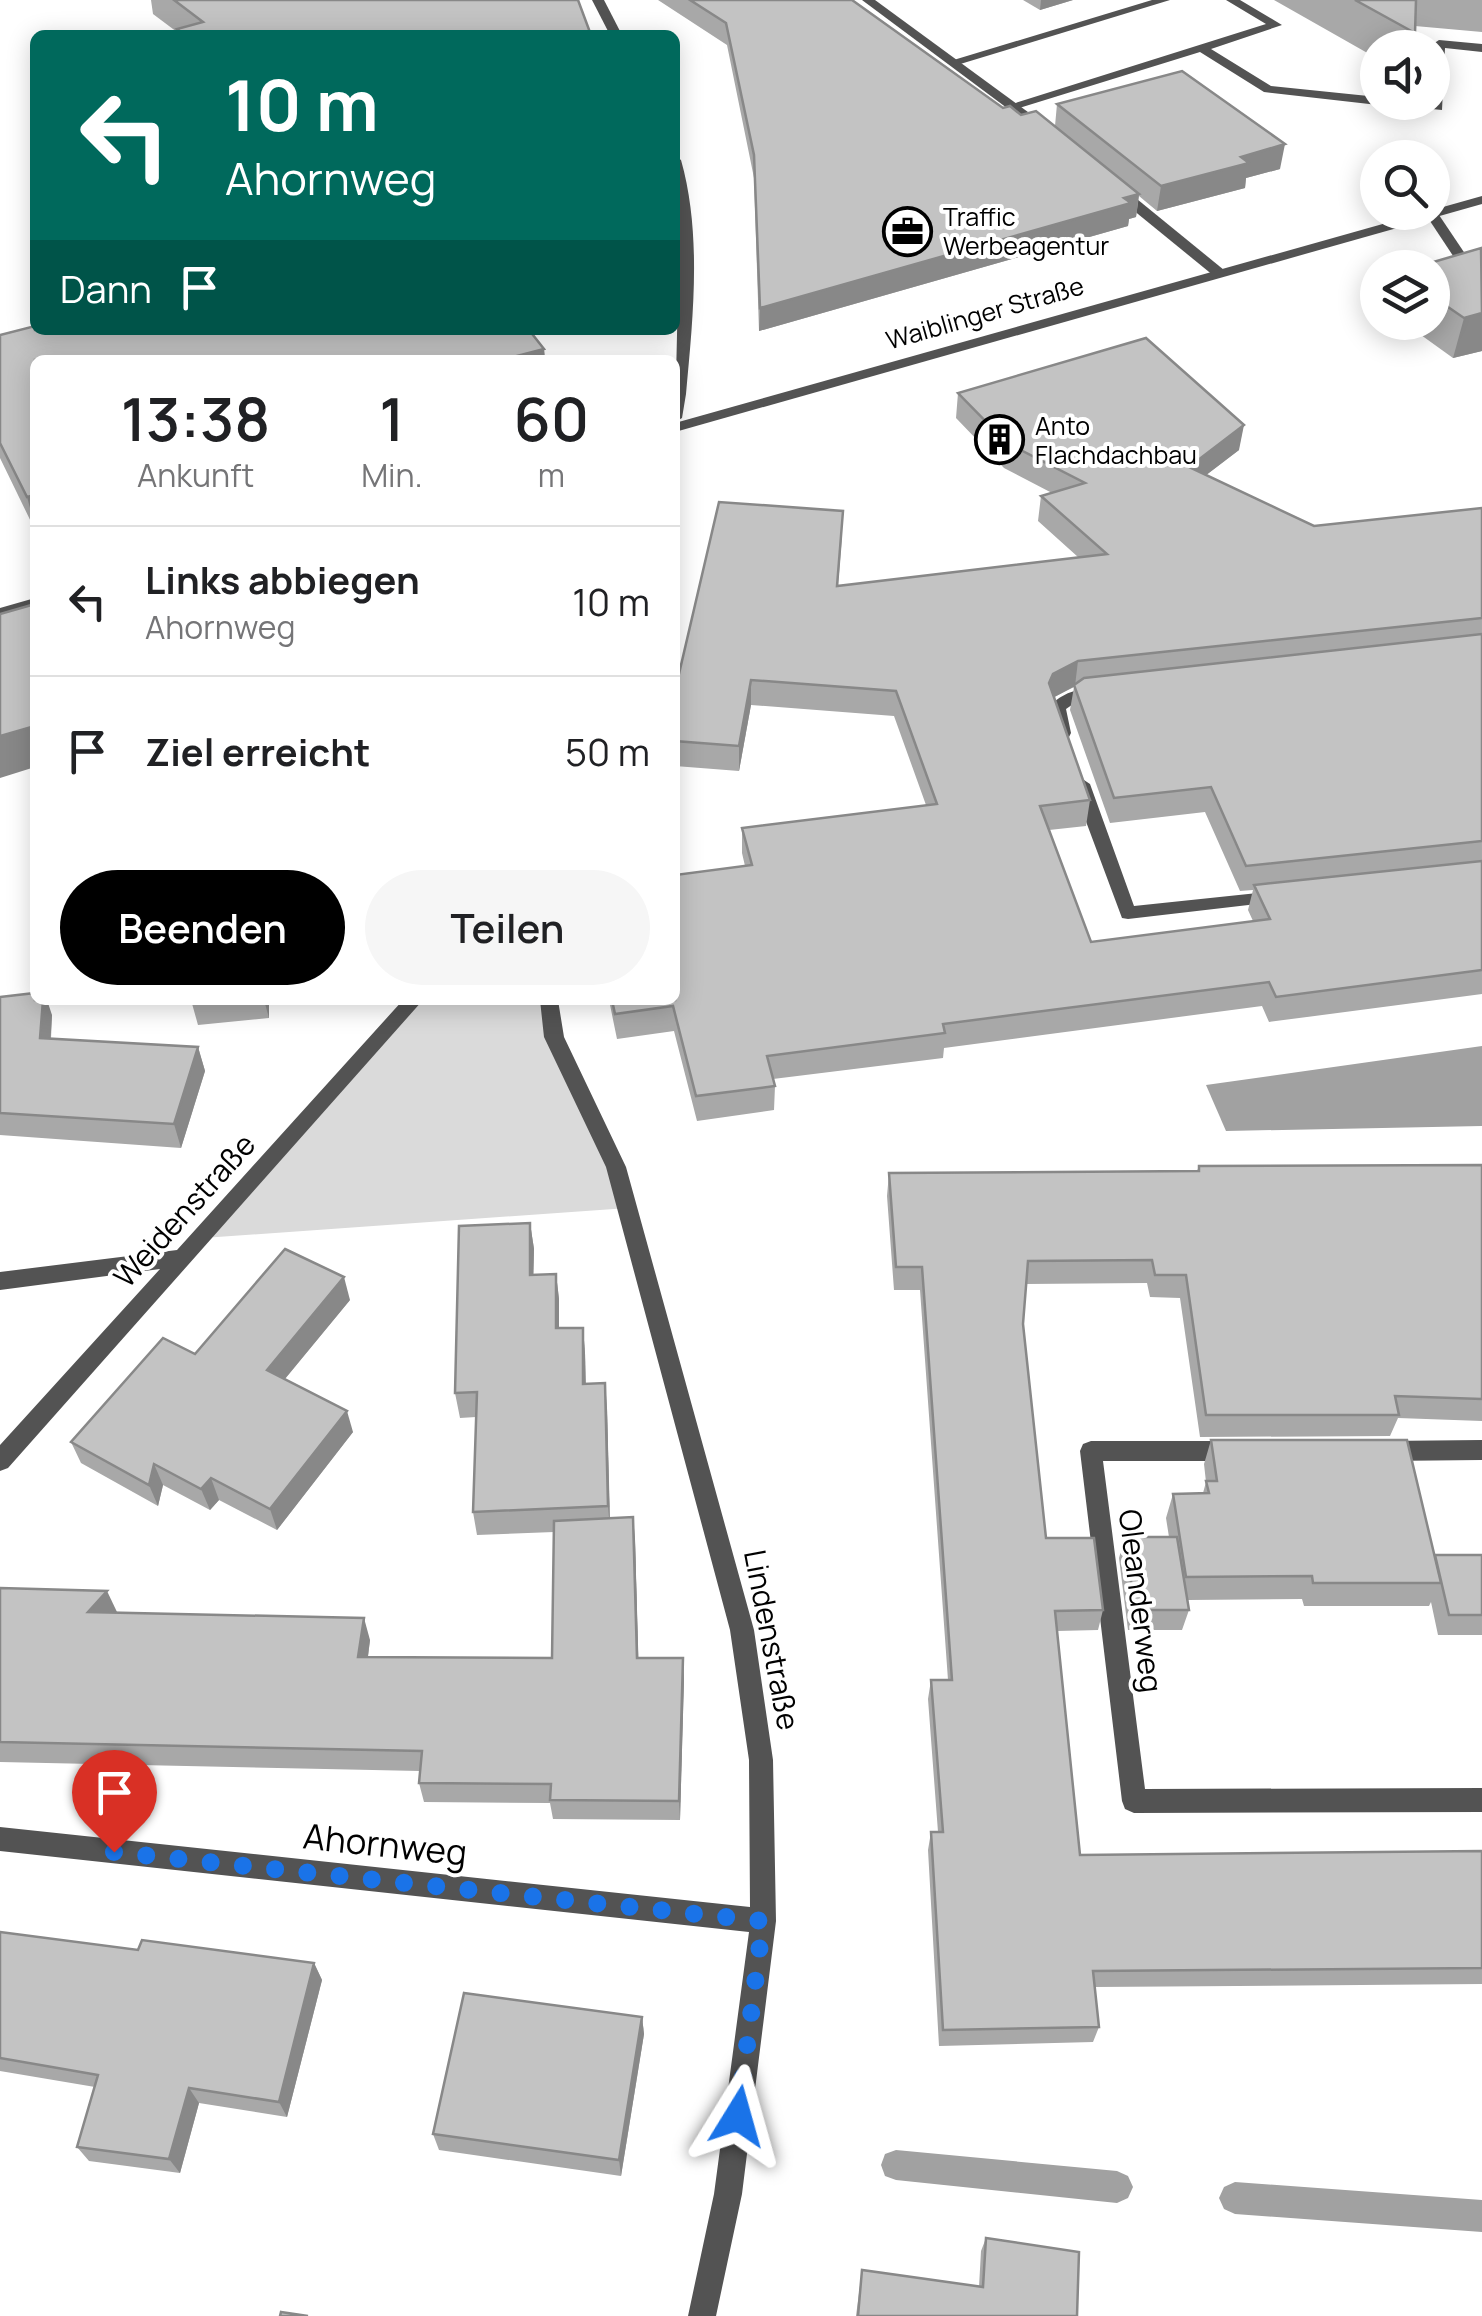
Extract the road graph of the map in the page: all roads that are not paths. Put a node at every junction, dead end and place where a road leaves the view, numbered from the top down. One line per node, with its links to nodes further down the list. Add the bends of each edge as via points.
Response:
1 (598, 0): 5 (street)
2 (868, 0): 9 (street)
3 (1164, 0): 9 (street)
4 (1232, 0): 7 (street, via 1276,25)
5 (613, 30)
6 (1450, 45): 8 (street)
7 (1202, 48): 10 (street, via 1268,88); 11 (street)
8 (1482, 48)
9 (952, 62): 11 (street)
10 (1360, 98)
11 (1012, 106): 12 (street)
12 (1051, 135)
13 (680, 172): 21 (street)
14 (1112, 185): 19 (street)
15 (1482, 200): 16 (street, Waiblinger Straße)
16 (1450, 210)
17 (1377, 230): 19 (street, Waiblinger Straße)
18 (1442, 230): 20 (street)
19 (1218, 273): 22 (street, Waiblinger Straße)
20 (1482, 289)
21 (680, 386)
22 (680, 427)
23 (30, 605): 24 (street)
24 (0, 613)
25 (1115, 690): 26 (street, via 1075,695 1056,708)
26 (1068, 746)
27 (1074, 764): 28 (street, via 1128,914)
28 (1286, 896)
29 (410, 1005): 31 (street, Weidenstraße)
30 (550, 1005): 39 (street, Lindenstraße, via 554,1037 616,1166 742,1630 761,1760)
31 (185, 1257): 32 (street); 36 (street, Weidenstraße)
32 (0, 1281)
33 (1482, 1450): 35 (street)
34 (1261, 1451): 37 (street, Oleanderweg, via 1091,1451 1134,1802)
35 (1355, 1451)
36 (0, 1462)
37 (1482, 1800)
38 (0, 1839): 39 (street, Ahornweg)
39 (763, 1921): 40 (street, Lindenstraße, via 728,2194)
40 (702, 2316)

